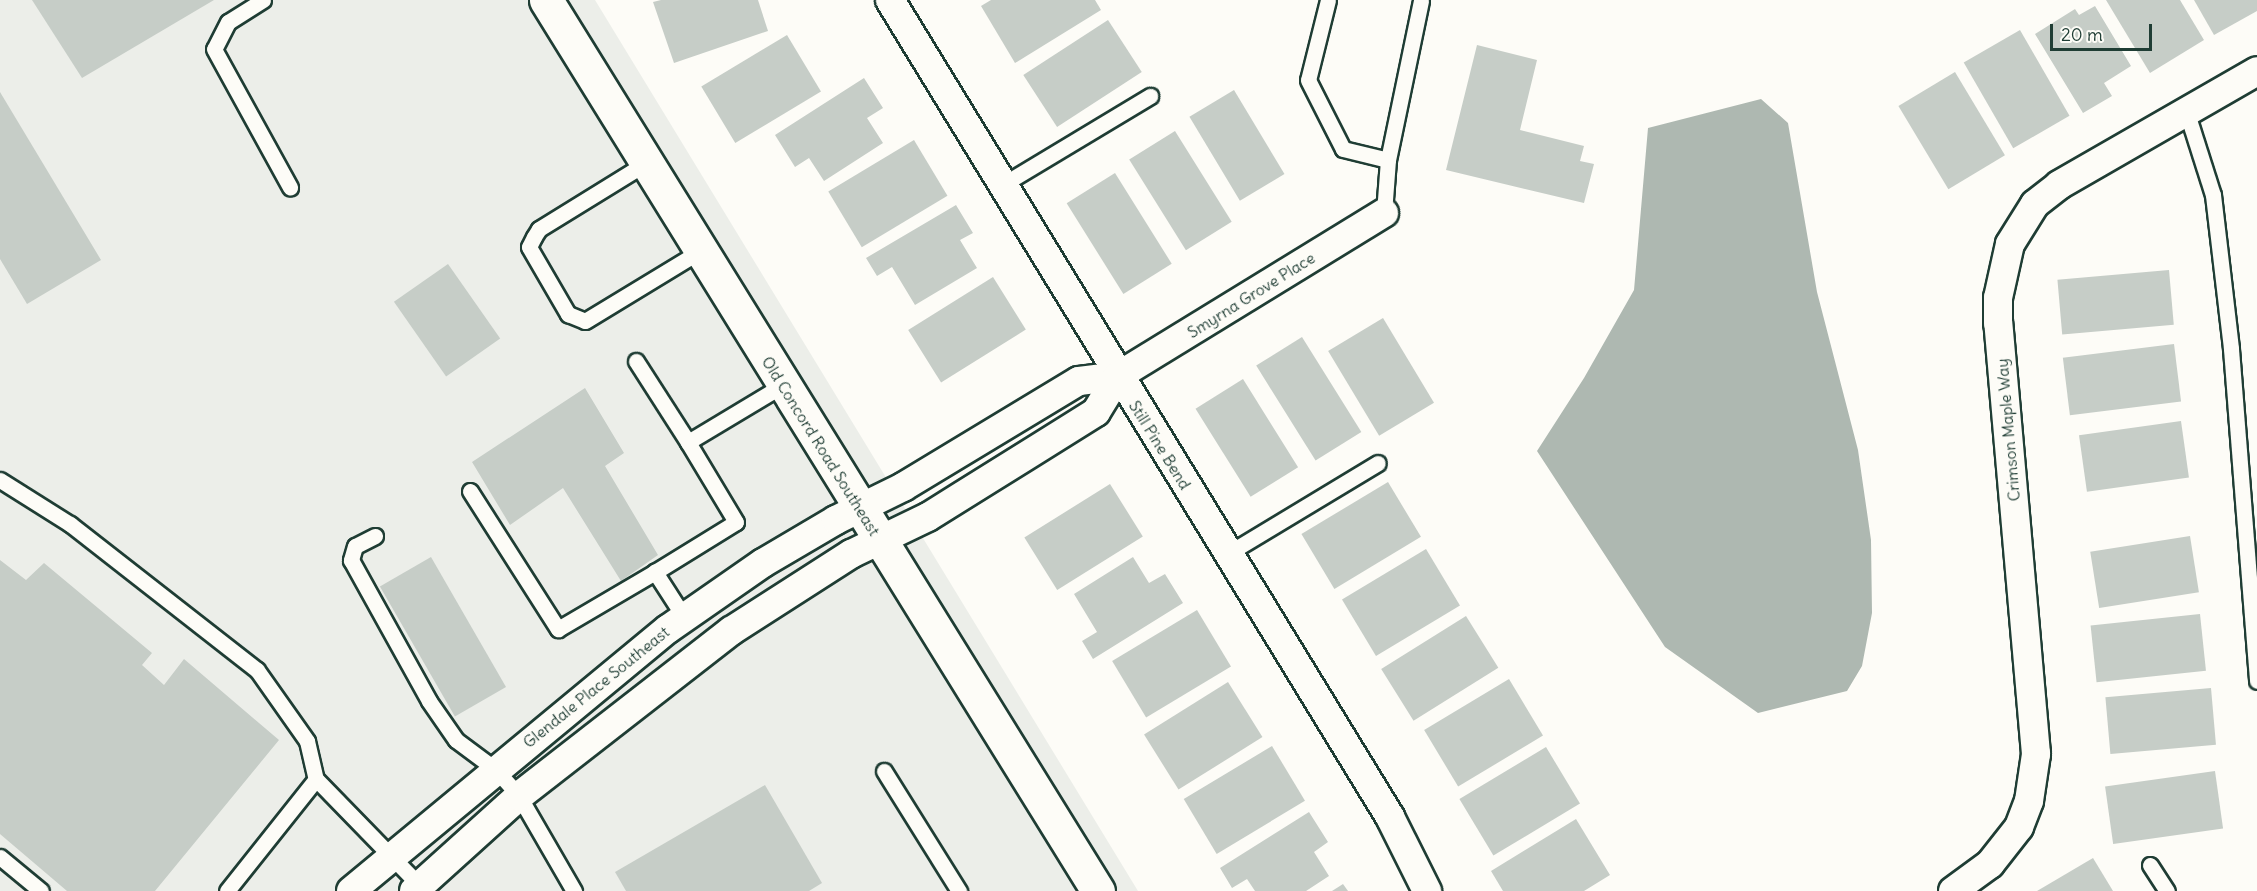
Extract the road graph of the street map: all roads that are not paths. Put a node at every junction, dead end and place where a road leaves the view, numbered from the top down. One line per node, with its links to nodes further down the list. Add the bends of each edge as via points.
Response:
1 (263, 0): 12 (lane, via 228,22 214,49)
2 (546, 0): 10 (street, Old Concord Road Southeast)
3 (890, 0): 11 (street, Still Pine Bend)
4 (1328, 0): 9 (lane, via 1308,80 1343,149)
5 (1421, 0): 9 (lane)
6 (2257, 71): 8 (street, Crimson Maple Way)
7 (1150, 96): 11 (lane)
8 (2186, 110): 30 (lane, via 2214,207 2231,348); 46 (street, Crimson Maple Way, via 2059,185 2035,204 2010,244 1998,298 1998,323 2036,723 2035,762 2029,801 2019,827 1990,864)
9 (1388, 160): 13 (lane)
10 (646, 163): 14 (street, Old Concord Road Southeast); 14 (lane, via 539,229 534,237 529,247 568,314 585,321)
11 (1002, 185): 16 (street, Still Pine Bend)
12 (290, 187)
13 (1384, 213): 16 (street, Smyrna Grove Place)
14 (700, 251): 17 (street, Old Concord Road Southeast)
15 (636, 361): 19 (lane)
16 (1118, 376): 18 (street, Smyrna Grove Place, via 1079,381); 21 (street, Smyrna Grove Place, via 1096,412); 27 (street, Still Pine Bend)
17 (783, 385): 19 (lane); 24 (street, Old Concord Road Southeast)
18 (994, 432): 21 (street); 24 (street, Smyrna Grove Place)
19 (688, 442): 28 (lane, via 736,522)
20 (1378, 463): 27 (lane)
21 (1014, 464): 26 (street, Smyrna Grove Place, via 928,517)
22 (0, 480): 33 (lane, via 70,524 257,670 307,741)
23 (470, 491): 28 (lane, via 558,629)
24 (859, 509): 26 (street, Old Concord Road Southeast); 29 (street, Glendale Place Southeast, via 764,563)
25 (375, 536): 31 (lane, via 355,546 351,560 429,701 456,740)
26 (879, 540): 34 (street, via 731,631); 44 (street, Old Concord Road Southeast)
27 (1227, 554): 45 (street, Still Pine Bend, via 1390,817)
28 (655, 572): 29 (lane)
29 (684, 617): 31 (street, Glendale Place Southeast)
30 (2257, 681)
31 (495, 769): 34 (lane); 36 (street, Glendale Place Southeast)
32 (884, 771): 43 (lane)
33 (316, 779): 36 (lane); 40 (lane)
34 (519, 796): 38 (street); 42 (lane)
35 (0, 857): 39 (lane)
36 (390, 857): 38 (lane); 41 (street, Glendale Place Southeast)
37 (2150, 865): 47 (lane)
38 (417, 888)
39 (41, 891)
40 (227, 891)
41 (351, 891)
42 (574, 891)
43 (959, 891)
44 (1098, 891)
45 (1426, 891)
46 (1953, 891)
47 (2167, 891)

